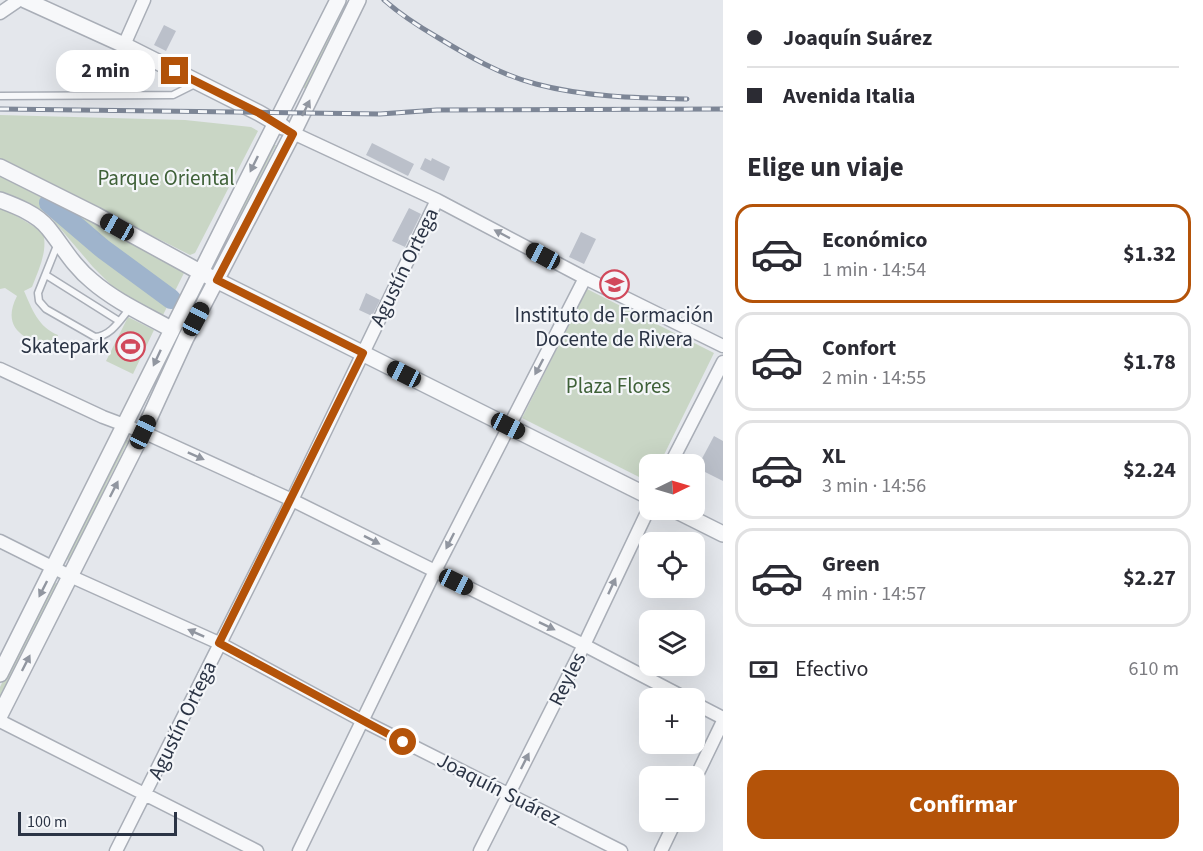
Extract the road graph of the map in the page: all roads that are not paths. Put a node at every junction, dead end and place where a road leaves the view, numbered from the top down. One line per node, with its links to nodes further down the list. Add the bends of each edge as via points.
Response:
1 (19, 0): 6 (street)
2 (25, 0): 7 (street)
3 (144, 0): 7 (street)
4 (338, 0): 10 (street)
5 (358, 0): 11 (street, one-way to 5)
6 (0, 13)
7 (124, 45): 8 (street)
8 (198, 82): 9 (lane, via 173,95); 10 (street)
9 (0, 96)
10 (274, 122): 11 (street); 16 (street, one-way to 16)
11 (293, 134): 14 (street); 19 (street)
12 (0, 167): 16 (street)
13 (0, 200): 15 (street, via 36,217)
14 (437, 200): 18 (street, one-way to 14); 24 (street, Agustín Ortega)
15 (58, 243): 17 (lane); 20 (street, via 91,281)
16 (200, 272): 19 (street); 22 (street)
17 (46, 275): 21 (lane); 21 (lane, via 38,293 46,309 95,337 103,337)
18 (585, 278): 23 (street); 28 (street, one-way to 28)
19 (217, 280): 24 (street); 29 (street)
20 (131, 308): 21 (lane); 22 (street)
21 (119, 321)
22 (171, 329): 27 (street, one-way to 27)
23 (723, 346)
24 (363, 353): 28 (street); 32 (street, Agustín Ortega)
25 (723, 362): 30 (street)
26 (0, 369): 27 (street)
27 (125, 426): 29 (street); 37 (street)
28 (508, 426): 31 (street); 38 (street, one-way to 38)
29 (143, 432): 32 (street, one-way to 32); 39 (street, one-way to 29)
30 (676, 454)
31 (639, 492)
32 (292, 500): 38 (street, one-way to 38); 40 (street, Agustín Ortega)
33 (643, 520): 41 (street, Reyles, one-way to 33)
34 (695, 520): 35 (street)
35 (723, 534)
36 (0, 541): 37 (street, Joaquín Suárez)
37 (53, 568): 39 (street, Joaquín Suárez); 42 (street, one-way to 42)
38 (435, 571): 41 (street, one-way to 41); 46 (street)
39 (70, 576): 40 (street, Joaquín Suárez, one-way to 39); 45 (street, one-way to 39)
40 (219, 643): 46 (street, Joaquín Suárez); 51 (street, Agustín Ortega)
41 (585, 645): 43 (street); 50 (street, Reyles, one-way to 41)
42 (0, 674)
43 (666, 688)
44 (705, 709): 47 (street)
45 (0, 715)
46 (361, 720): 50 (street, Joaquín Suárez); 55 (street)
47 (723, 720): 49 (street)
48 (0, 721): 51 (street)
49 (701, 766)
50 (508, 794): 56 (street, Reyles); 57 (street, Joaquín Suárez)
51 (145, 795): 53 (street, Agustín Ortega); 54 (street)
52 (670, 832): 58 (street)
53 (116, 851)
54 (257, 851)
55 (299, 851)
56 (480, 851)
57 (621, 851)
58 (661, 851)

